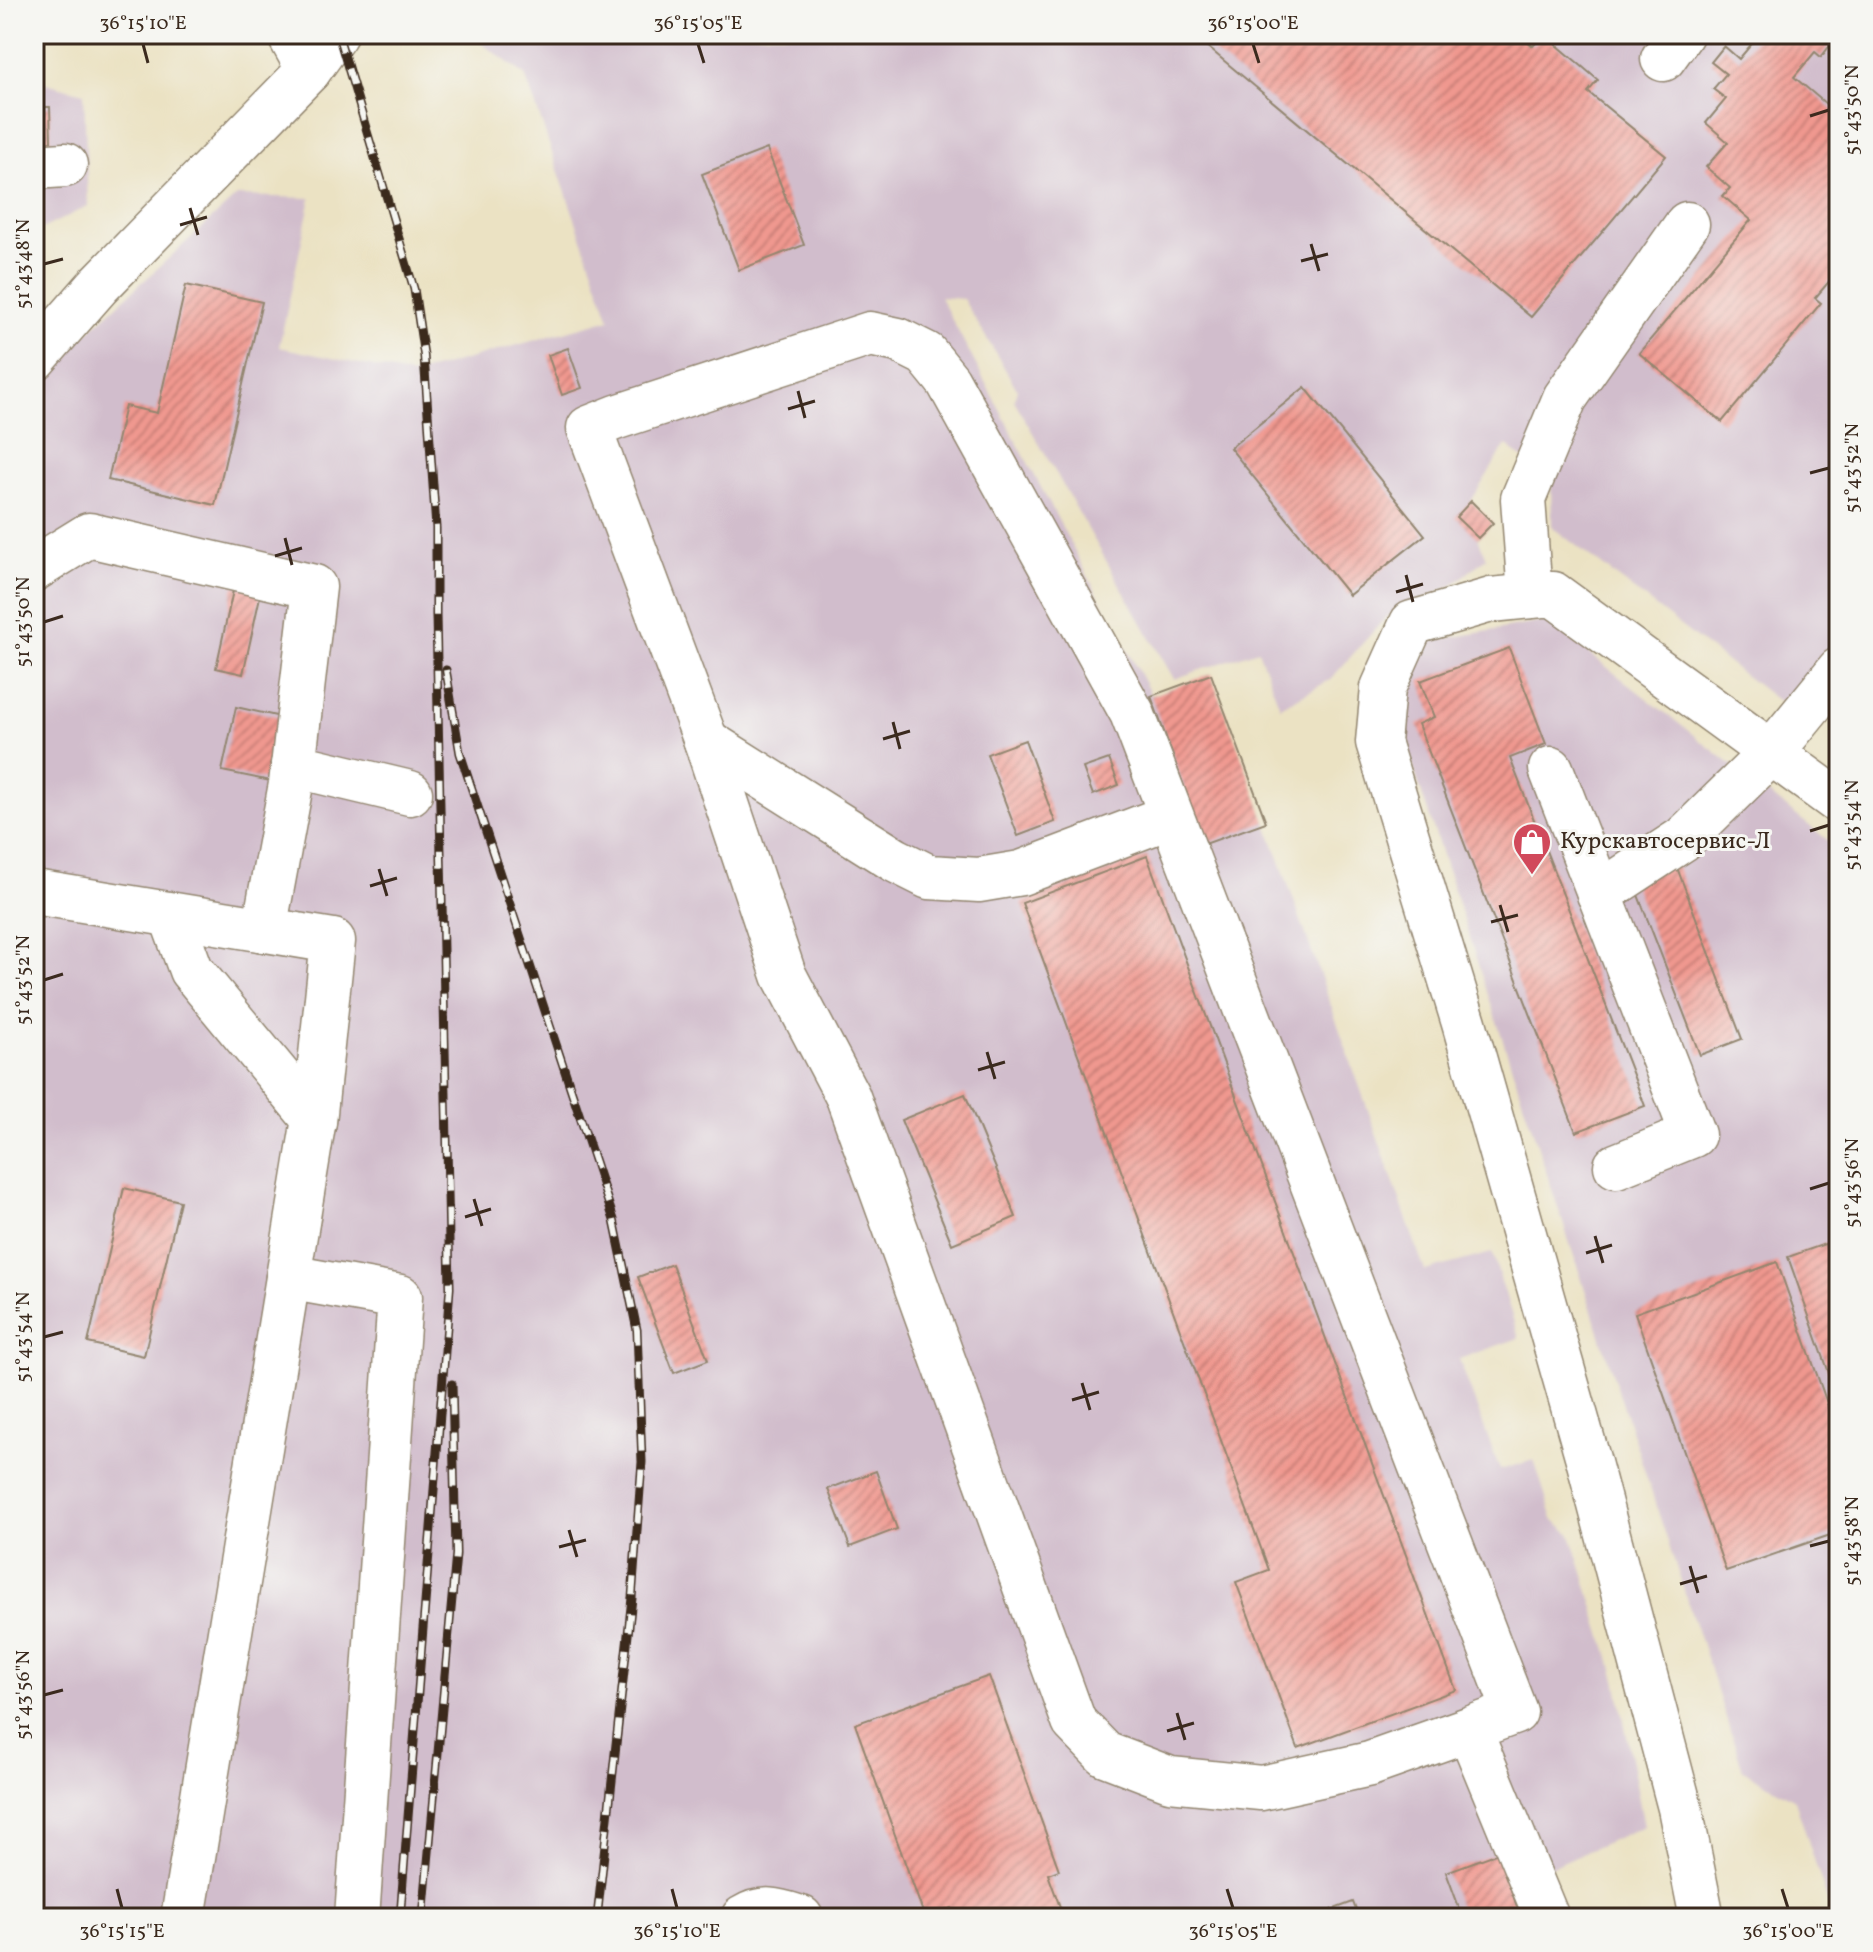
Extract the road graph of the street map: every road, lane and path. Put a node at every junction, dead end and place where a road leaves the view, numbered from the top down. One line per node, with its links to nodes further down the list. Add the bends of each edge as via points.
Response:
1 (335, 34): 2 (street)
2 (299, 52): 4 (street)
3 (1687, 224): 6 (street, via 1565,398 1523,499)
4 (34, 359)
5 (34, 569): 10 (street, via 89,535 314,587)
6 (1542, 595): 9 (street); 28 (street, via 1491,600 1412,623 1383,688 1378,742 1588,1459 1680,1808)
7 (1839, 670): 9 (street)
8 (706, 741): 14 (street, via 929,877 979,880 1021,873); 14 (street, via 589,428 870,334 926,354 948,381 1132,713); 22 (street, via 784,975 848,1097 1074,1722 1105,1754 1170,1779 1261,1788 1370,1764)
9 (1772, 752): 13 (street); 16 (street, via 1683,839)
10 (293, 765): 12 (street); 18 (street)
11 (1551, 769): 16 (street)
12 (410, 793)
13 (1839, 802)
14 (1171, 816): 22 (street, via 1515,1712)
15 (34, 892): 17 (street)
16 (1599, 894): 20 (street, via 1693,1135)
17 (171, 915): 18 (street); 19 (street, via 191,970)
18 (264, 930): 19 (street, via 333,941)
19 (314, 1122): 21 (street)
20 (1616, 1166)
21 (288, 1277): 23 (street); 24 (street, via 400,1297)
22 (1469, 1729): 27 (street)
23 (183, 1918)
24 (357, 1918)
25 (743, 1918): 26 (street, via 754,1911 779,1910)
26 (801, 1918)
27 (1547, 1918)
28 (1702, 1918)

